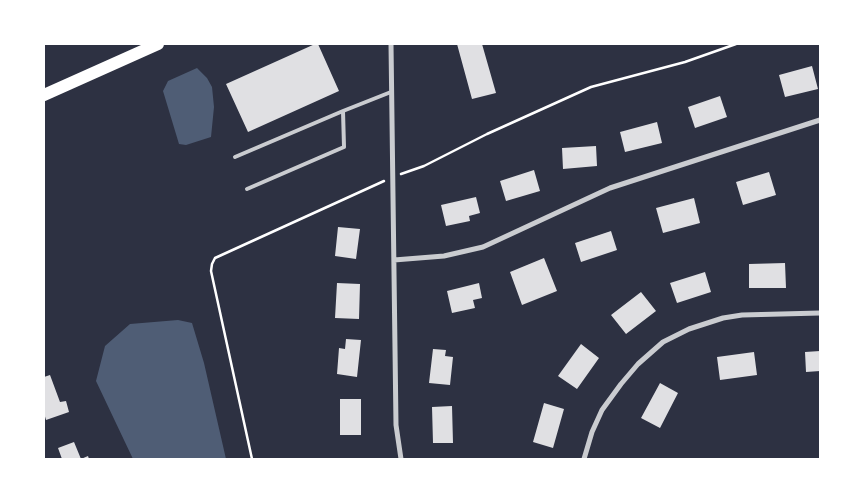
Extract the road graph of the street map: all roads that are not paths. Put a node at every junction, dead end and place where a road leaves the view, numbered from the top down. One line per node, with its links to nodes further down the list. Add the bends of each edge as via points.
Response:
1 (158, 44): 4 (main road)
2 (391, 44): 3 (street)
3 (391, 92): 5 (lane); 9 (street)
4 (44, 95)
5 (343, 111): 7 (lane); 8 (lane, via 344,147)
6 (820, 120): 9 (street, via 610,188 483,247 444,256)
7 (235, 157)
8 (247, 189)
9 (394, 260): 11 (street, via 396,425)
10 (820, 313): 12 (street, via 723,318 663,342 638,364 602,410)
11 (401, 459)
12 (584, 459)

